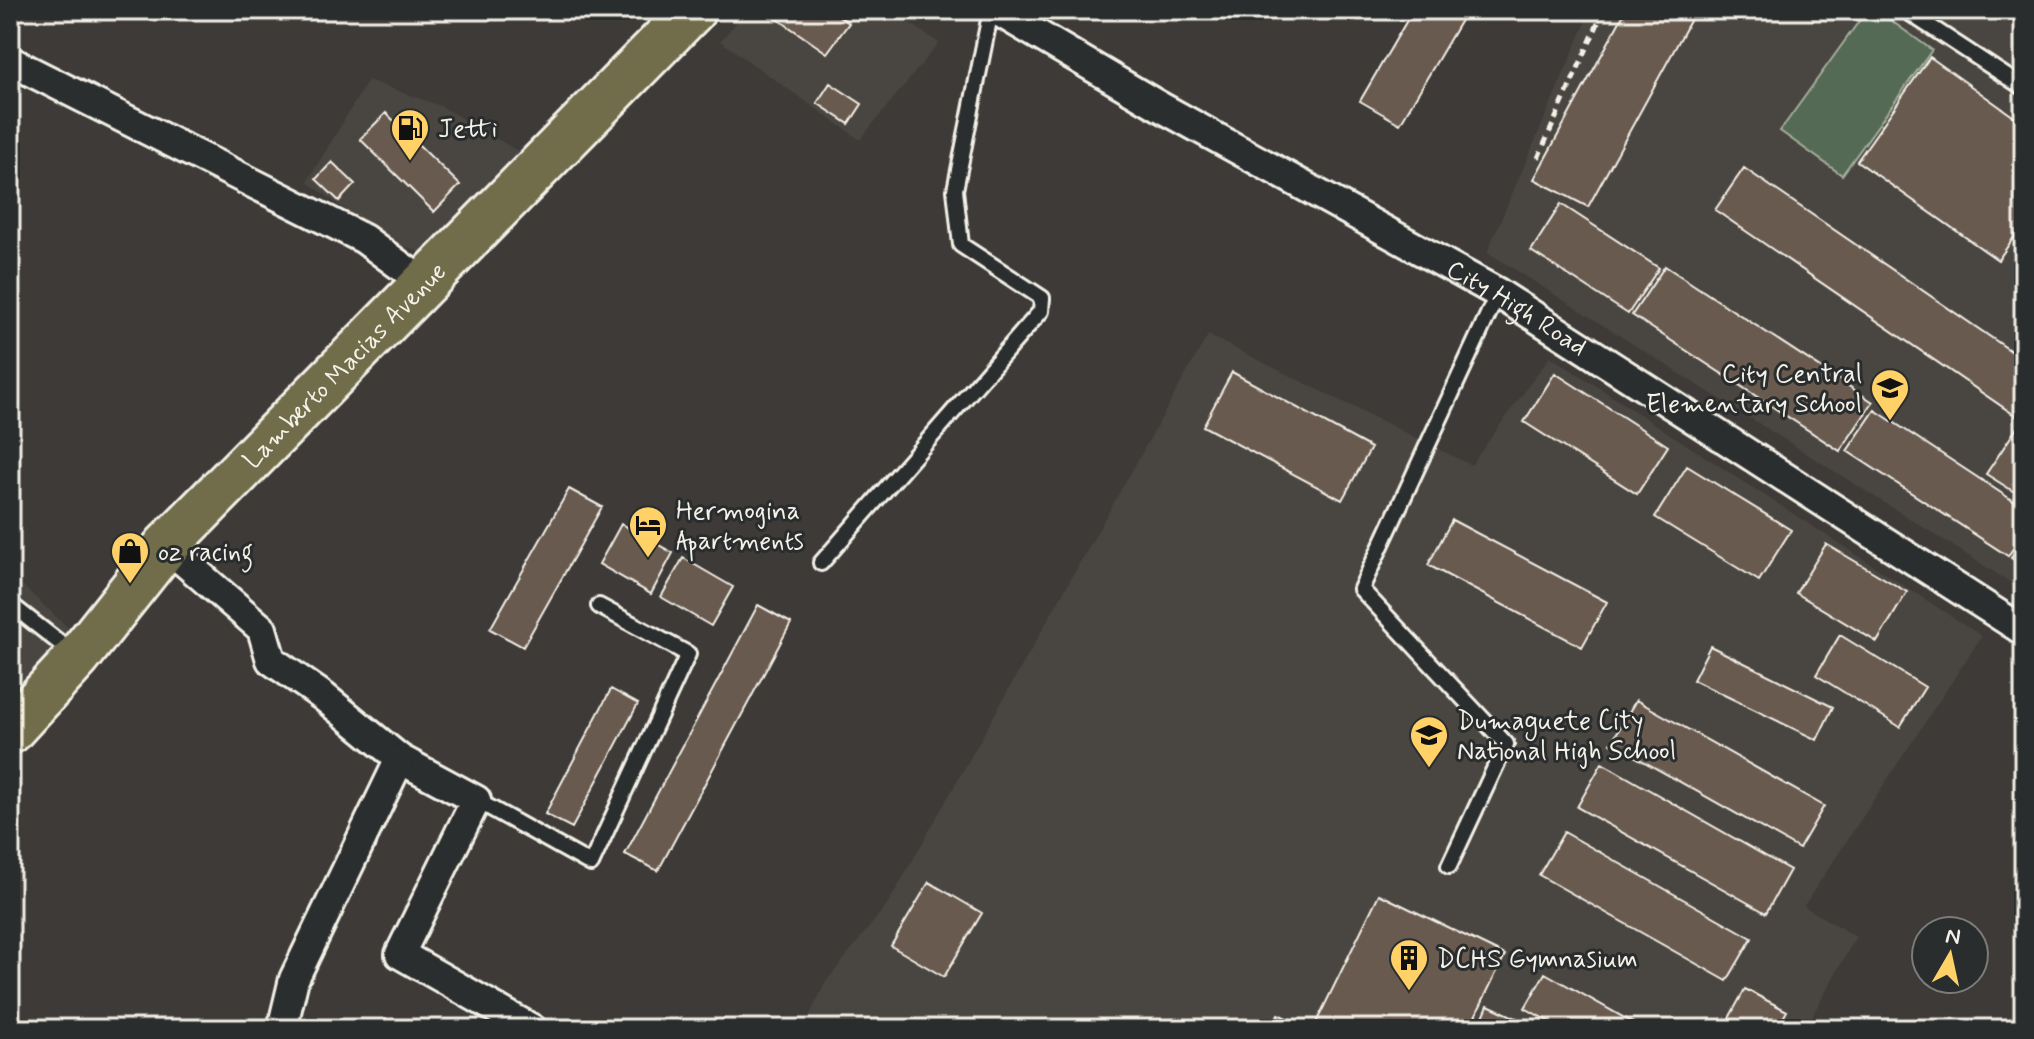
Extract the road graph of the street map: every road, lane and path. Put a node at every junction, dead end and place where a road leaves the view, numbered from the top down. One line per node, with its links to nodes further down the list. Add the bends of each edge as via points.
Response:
1 (693, 10): 8 (main road, Lamberto Macias Avenue)
2 (994, 10): 9 (street, City High Road); 13 (lane, via 955,190 961,245 1042,298 1041,311)
3 (1604, 10): 7 (path)
4 (1905, 10): 6 (lane)
5 (10, 61): 8 (street, via 364,239)
6 (2024, 88)
7 (1538, 158)
8 (425, 284): 12 (main road, Lamberto Macias Avenue)
9 (1498, 293): 16 (street, City High Road); 21 (lane, via 1361,589 1506,744)
10 (10, 465): 11 (path, via 17,483)
11 (10, 509)
12 (166, 546): 17 (main road, Lamberto Macias Avenue); 19 (street, via 262,629 271,660)
13 (821, 563)
14 (10, 604): 17 (lane)
15 (599, 606): 20 (lane, via 688,654 591,864)
16 (2024, 631)
17 (78, 657): 18 (main road, Lamberto Macias Avenue)
18 (10, 731)
19 (400, 759): 20 (street); 22 (street, via 294,979)
20 (476, 800): 23 (street, via 400,954)
21 (1449, 866)
22 (282, 1029)
23 (532, 1029)

